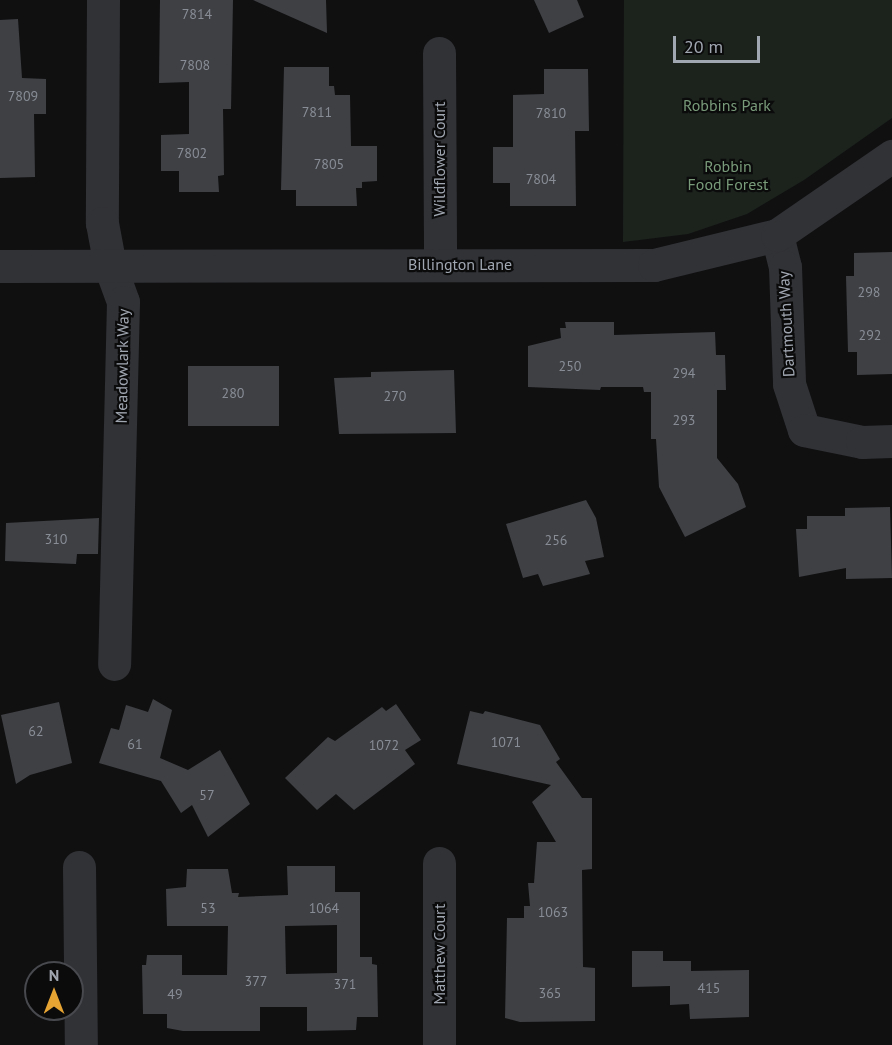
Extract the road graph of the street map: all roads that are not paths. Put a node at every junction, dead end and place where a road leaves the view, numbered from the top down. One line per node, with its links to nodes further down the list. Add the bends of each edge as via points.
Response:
1 (103, 0): 7 (street, Meadowlark Way, via 102,223)
2 (439, 53): 5 (street, Wildflower Court)
3 (892, 156): 4 (street, Billington Lane)
4 (777, 235): 5 (street, Billington Lane, via 654,265); 8 (street, Dartmouth Way, via 785,267 789,384 804,430 862,442)
5 (440, 264): 7 (street, Billington Lane)
6 (0, 266): 7 (street, Billington Lane)
7 (110, 266): 9 (street, Meadowlark Way, via 123,302)
8 (892, 441)
9 (114, 664)
10 (439, 863): 13 (street, Matthew Court)
11 (79, 867): 12 (street)
12 (81, 1045)
13 (439, 1045)

